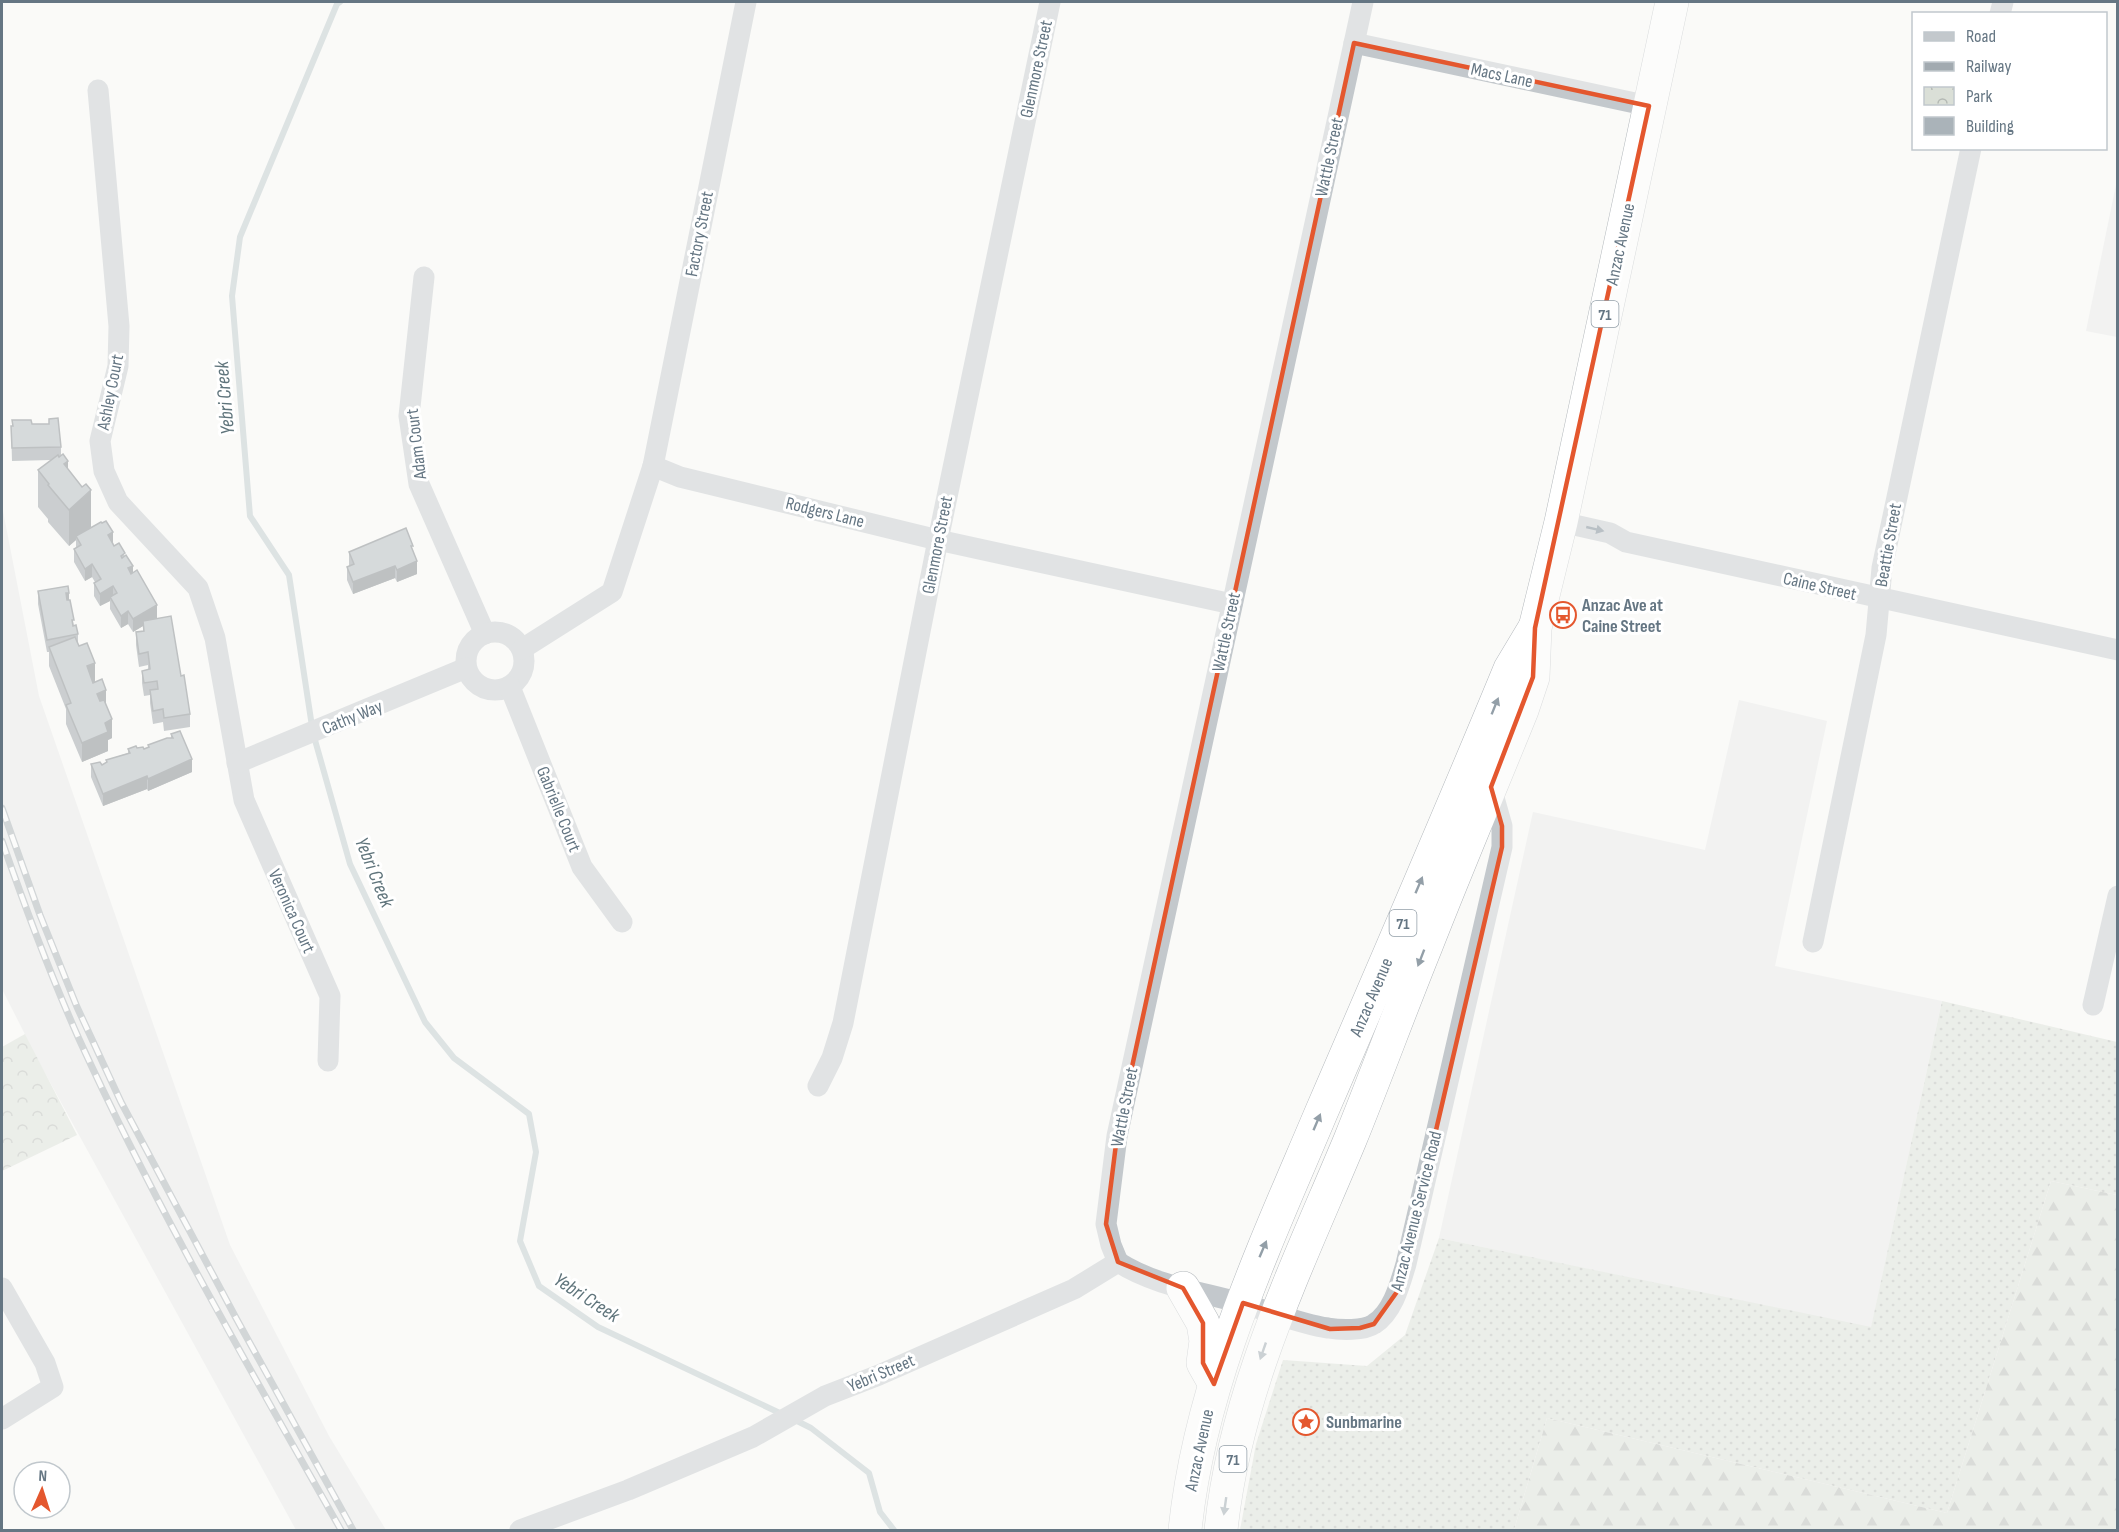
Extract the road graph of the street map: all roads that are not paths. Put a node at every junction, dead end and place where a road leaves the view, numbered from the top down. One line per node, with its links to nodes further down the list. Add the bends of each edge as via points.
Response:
1 (746, 2): 10 (street, Factory Street)
2 (1050, 2): 12 (street, Glenmore Street)
3 (1363, 2): 5 (street, Wattle Street)
4 (1672, 2): 7 (highway, Anzac Avenue / 71)
5 (1354, 42): 7 (street, Macs Lane); 14 (street, Wattle Street)
6 (98, 90): 21 (street, Ashley Court, via 119,326 118,366 100,441 104,471 118,502 198,588 215,638)
7 (1649, 106): 11 (highway, Anzac Avenue / 71)
8 (1971, 150): 13 (street, Beattie Street, via 1882,568)
9 (424, 277): 16 (street, Adam Court, via 409,416 419,484)
10 (653, 466): 12 (street, Rodgers Lane, via 680,477); 17 (street, via 612,592)
11 (1561, 522): 13 (street, Caine Street, one-way to 13, via 1610,533 1626,543); 15 (highway, Anzac Avenue / 71)
12 (938, 540): 14 (street, Rodgers Lane); 28 (street, Glenmore Street, via 843,1023)
13 (1879, 599): 18 (street, Caine Street); 25 (street, Beattie Street, via 1876,635)
14 (1232, 604): 29 (street, Wattle Street, via 1117,1136 1106,1224)
15 (1536, 628): 22 (highway, Anzac Avenue / 71, via 1533,677); 32 (highway, Anzac Avenue / 71, one-way to 15, via 1510,669)
16 (485, 634): 17 (street, via 510,636); 19 (street, via 471,644)
17 (522, 649): 20 (street, via 525,666)
18 (2118, 650)
19 (466, 668): 20 (street, via 476,684 484,688 492,691); 21 (street, Cathy Way)
20 (510, 687): 24 (street, Gabrielle Court, via 582,867)
21 (237, 764): 27 (street, Veronica Court, via 244,800 330,996)
22 (1491, 787): 33 (highway, Anzac Avenue / 71, one-way to 33); 33 (street, Anzac Avenue Service Road, via 1502,826 1502,847 1460,991 1399,1289 1374,1324 1360,1328 1330,1329)
23 (2118, 896): 26 (street)
24 (622, 922)
25 (1813, 942)
26 (2093, 1005)
27 (328, 1061)
28 (818, 1086)
29 (1118, 1262): 31 (street, via 1133,1272); 36 (street, Yebri Street, via 1074,1289 825,1396 753,1437)
30 (2, 1288): 35 (street, via 45,1363 53,1387)
31 (1183, 1288): 32 (street); 34 (highway, via 1203,1323 1203,1363)
32 (1243, 1303): 33 (street); 34 (highway, Anzac Avenue / 71)
33 (1276, 1314): 38 (highway, Anzac Avenue / 71, one-way to 38, via 1239,1431)
34 (1214, 1384): 37 (highway, Anzac Avenue / 71, via 1193,1473)
35 (2, 1419)
36 (520, 1530)
37 (1185, 1530)
38 (1221, 1530)

